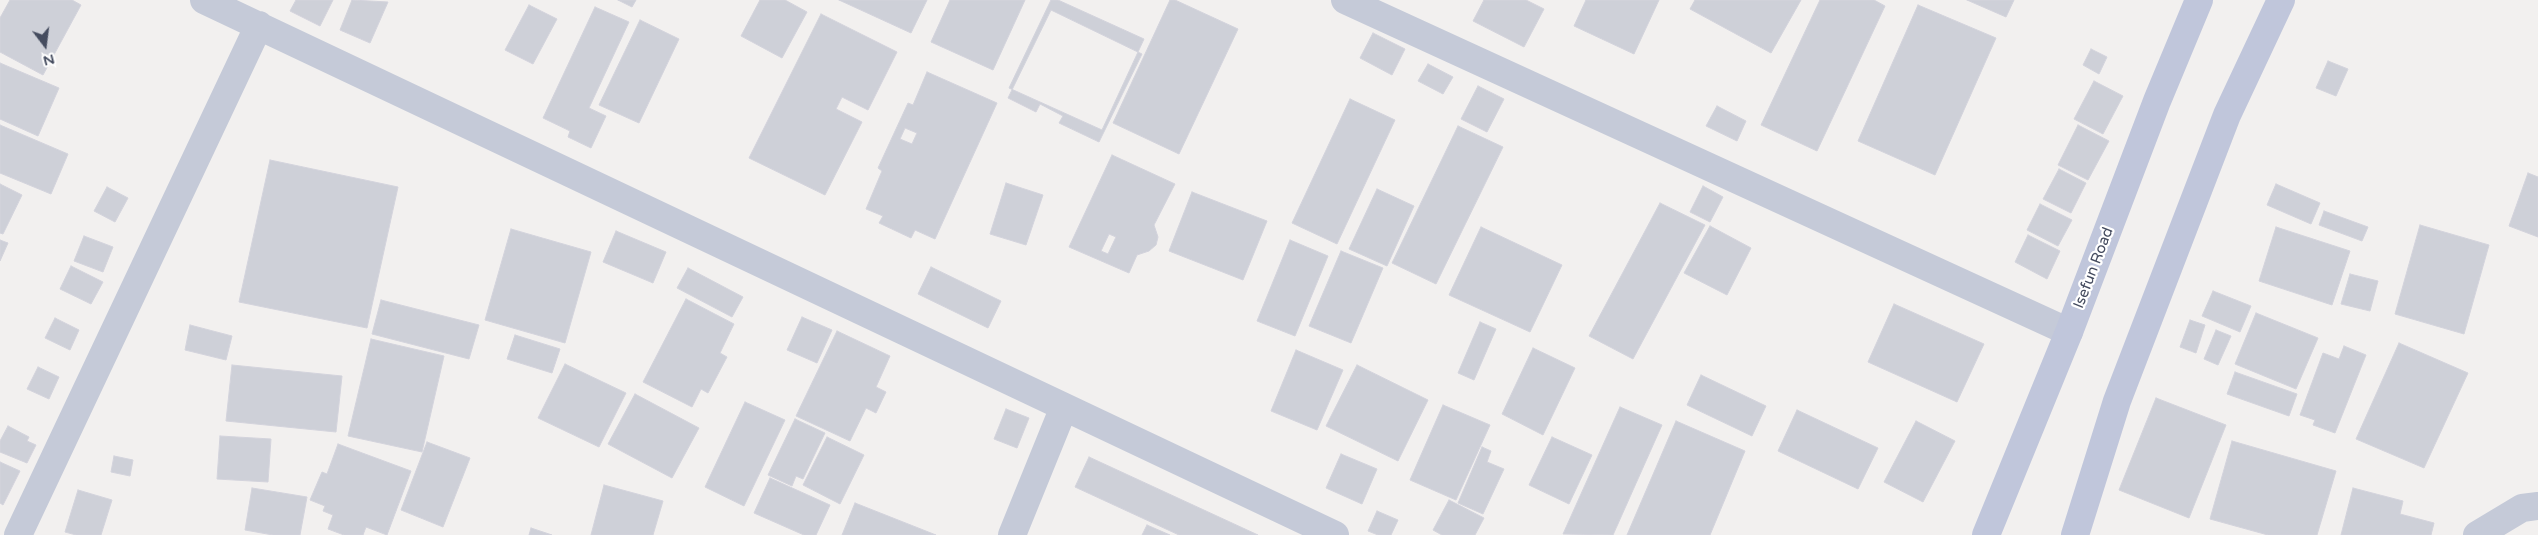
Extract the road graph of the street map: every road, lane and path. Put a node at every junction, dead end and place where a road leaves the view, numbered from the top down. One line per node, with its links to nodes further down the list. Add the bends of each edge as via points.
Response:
1 (204, 0): 5 (street)
2 (1345, 0): 6 (street)
3 (2199, 0): 6 (street, Isefun Road)
4 (2280, 0): 13 (street, via 2227,116 2120,392)
5 (259, 25): 7 (street); 9 (street)
6 (2069, 332): 12 (street, Isefun Road)
7 (1064, 408): 10 (street); 11 (street)
8 (2538, 506): 14 (street, via 2522,508)
9 (18, 535)
10 (1012, 535)
11 (1335, 535)
12 (1986, 535)
13 (2075, 535)
14 (2477, 535)

